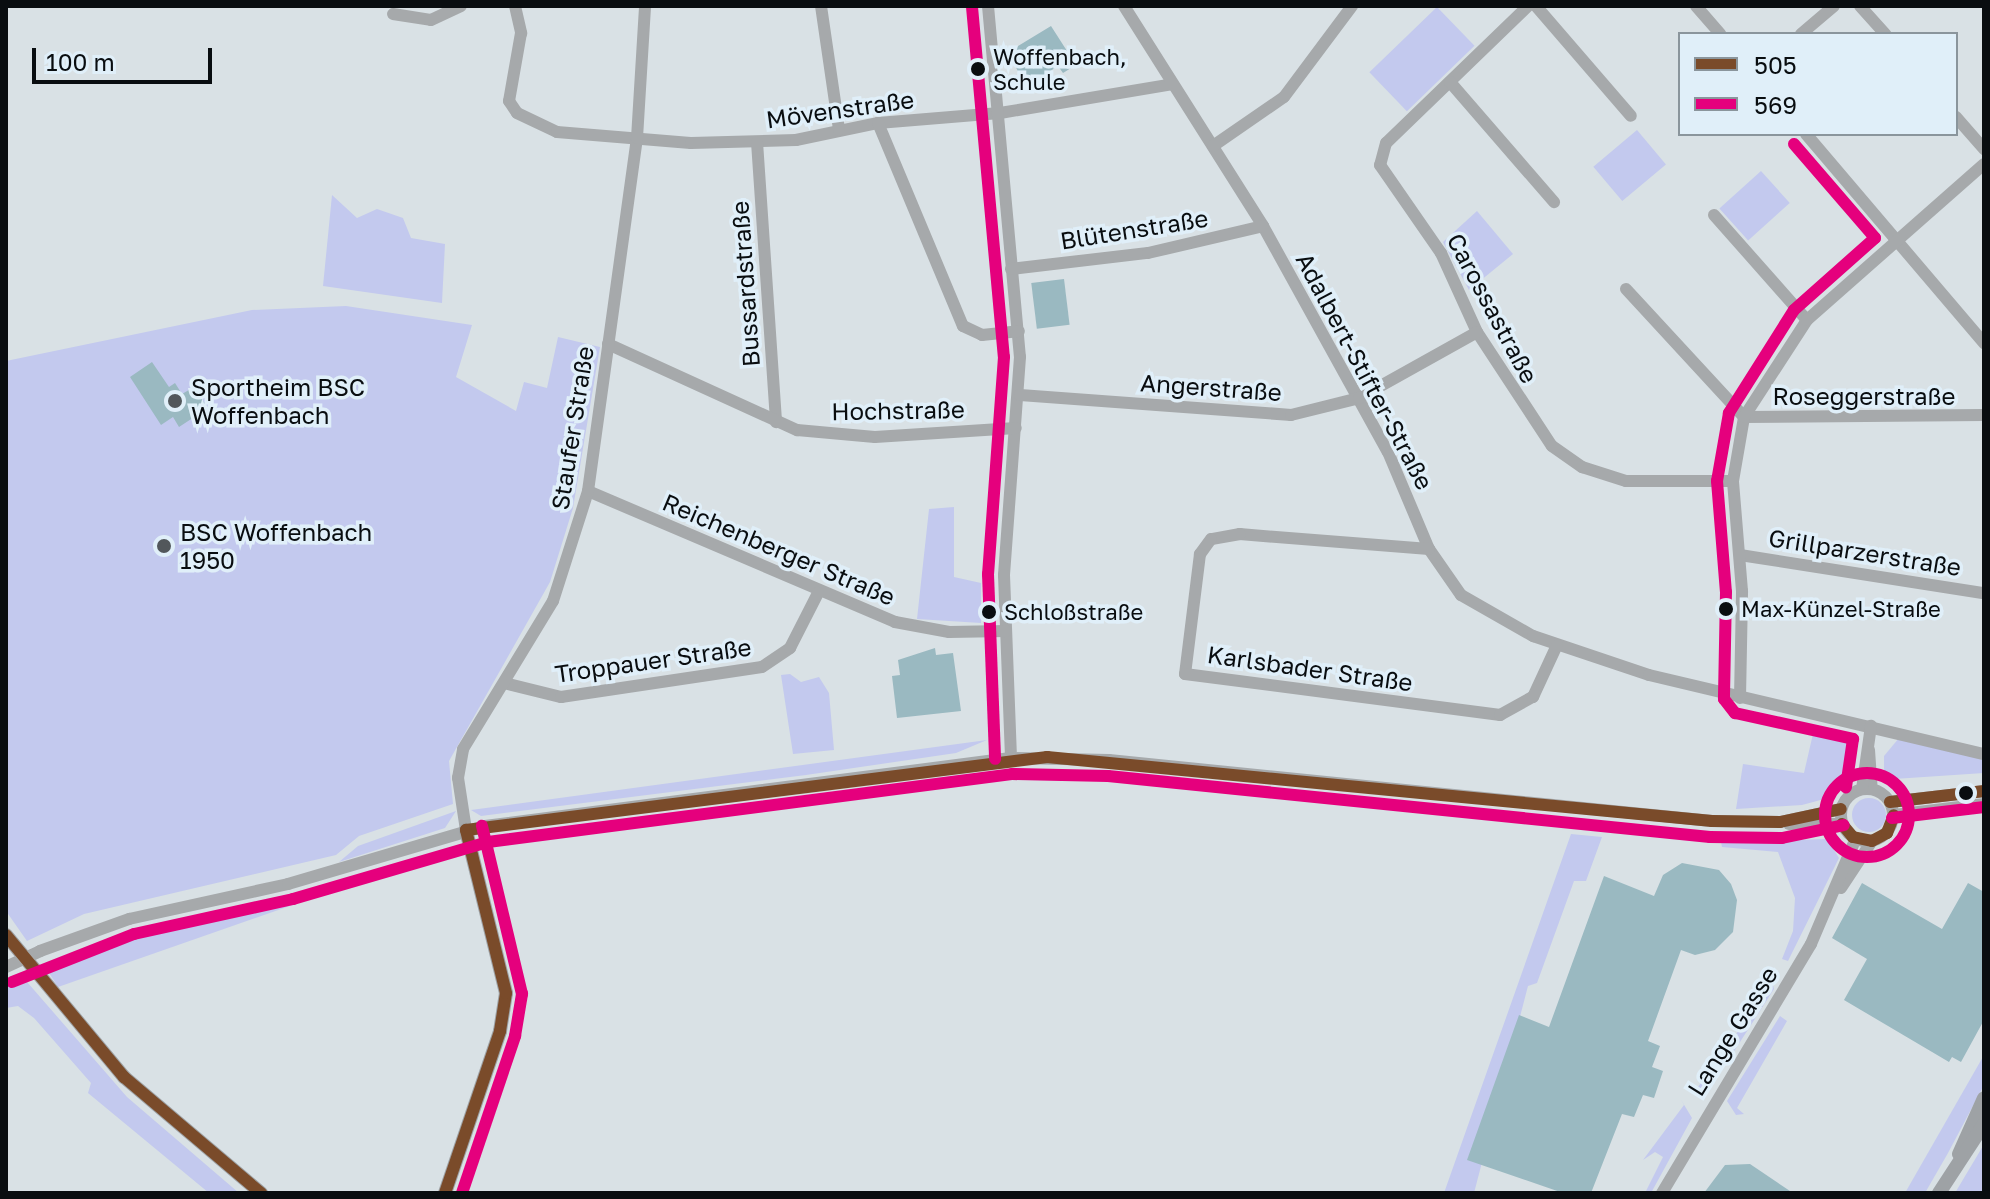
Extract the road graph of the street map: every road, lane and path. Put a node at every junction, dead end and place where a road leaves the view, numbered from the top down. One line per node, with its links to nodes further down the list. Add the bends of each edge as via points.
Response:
1 (461, 6): 13 (street, via 431,20)
2 (515, 6): 25 (street, Mövenstraße, via 521,33 510,90 512,109 557,132)
3 (645, 6): 25 (street, Staufer Straße)
4 (821, 6): 23 (street)
5 (988, 6): 19 (street)
6 (1124, 6): 18 (street, Adalbert-Stifter-Straße)
7 (1352, 6): 27 (street, via 1284,97)
8 (1528, 6): 17 (street, Carossastraße)
9 (1536, 6): 20 (street)
10 (1696, 6): 14 (street)
11 (1834, 6): 15 (street)
12 (1860, 6): 16 (street)
13 (393, 14)
14 (1718, 32)
15 (1803, 32)
16 (1883, 32)
17 (1450, 82): 30 (street); 38 (street, Carossastraße, via 1386,143 1379,161 1441,253)
18 (1173, 84): 19 (street, Mövenstraße); 27 (street, Adalbert-Stifter-Straße)
19 (1000, 113): 22 (street, Mövenstraße); 34 (street)
20 (1631, 116)
21 (1958, 119): 28 (street)
22 (878, 123): 23 (street, Mövenstraße); 37 (street, via 963,326 982,335)
23 (839, 130): 26 (street, Mövenstraße)
24 (1808, 136): 33 (street)
25 (637, 138): 26 (street, Mövenstraße); 40 (street, Staufer Straße)
26 (757, 142): 45 (street, Bussardstraße)
27 (1213, 146): 32 (street, Adalbert-Stifter-Straße)
28 (1984, 149)
29 (1984, 164): 33 (street)
30 (1554, 202)
31 (1714, 215): 36 (street)
32 (1263, 226): 34 (street, Blütenstraße, via 1148,253); 42 (street, Adalbert-Stifter-Straße)
33 (1897, 240): 36 (street); 39 (street)
34 (1011, 269): 37 (street)
35 (1626, 289): 44 (street)
36 (1807, 320): 44 (street)
37 (1019, 331): 41 (street)
38 (1477, 332): 42 (street, Angerstraße); 47 (street, Carossastraße, via 1544,437 1582,467 1626,481)
39 (1984, 343)
40 (608, 344): 45 (street, Hochstraße); 48 (street, Staufer Straße)
41 (1020, 395): 42 (street, Angerstraße, via 1276,415); 46 (street)
42 (1359, 398): 49 (street, Adalbert-Stifter-Straße)
43 (1984, 415): 44 (street, Roseggerstraße, via 1953,420)
44 (1744, 417): 47 (street)
45 (776, 422): 46 (street, Hochstraße, via 847,437)
46 (1016, 428): 53 (street)
47 (1733, 481): 50 (street)
48 (588, 491): 51 (street, Reichenberger Straße); 55 (street, Staufer Straße, via 557,590)
49 (1429, 549): 54 (street, Adalbert-Stifter-Straße, via 1472,604); 54 (street, Karlsbader Straße, via 1240,534 1211,539 1200,554 1185,674 1500,715 1533,697)
50 (1740, 555): 52 (street, Grillparzerstraße); 56 (street)
51 (818, 593): 53 (street, Reichenberger Straße, via 917,628); 55 (street, Troppauer Straße, via 790,648 762,667 561,697)
52 (1984, 593)
53 (1006, 631): 59 (street)
54 (1557, 645): 56 (street, Adalbert-Stifter-Straße)
55 (504, 683): 67 (street, Staufer Straße, via 461,757)
56 (1740, 698): 57 (street, Adalbert-Stifter-Straße)
57 (1871, 726): 58 (street, Adalbert-Stifter-Straße); 60 (street)
58 (1984, 754)
59 (1011, 758): 65 (street, via 1109,760 1611,812); 67 (street)
60 (1867, 789): 63 (street); 64 (street)
61 (1984, 791): 63 (street)
62 (1984, 804): 63 (street)
63 (1892, 808): 69 (street, via 1887,833)
64 (1841, 809): 65 (street); 66 (street)
65 (1780, 822): 66 (street)
66 (1842, 824): 68 (street)
67 (466, 830): 72 (street, bridge, via 299,881 129,919); 77 (main road, via 506,993 500,1031)
68 (1856, 838): 69 (street); 70 (street, Lange Gasse)
69 (1872, 841): 70 (street, Lange Gasse)
70 (1838, 892): 78 (street, Lange Gasse)
71 (6, 935): 76 (main road, via 61,1009 124,1077)
72 (6, 967)
73 (1984, 1098): 75 (main road)
74 (1984, 1124): 75 (main road)
75 (1958, 1158): 79 (main road)
76 (261, 1193)
77 (445, 1193)
78 (1662, 1193)
79 (1939, 1193)

